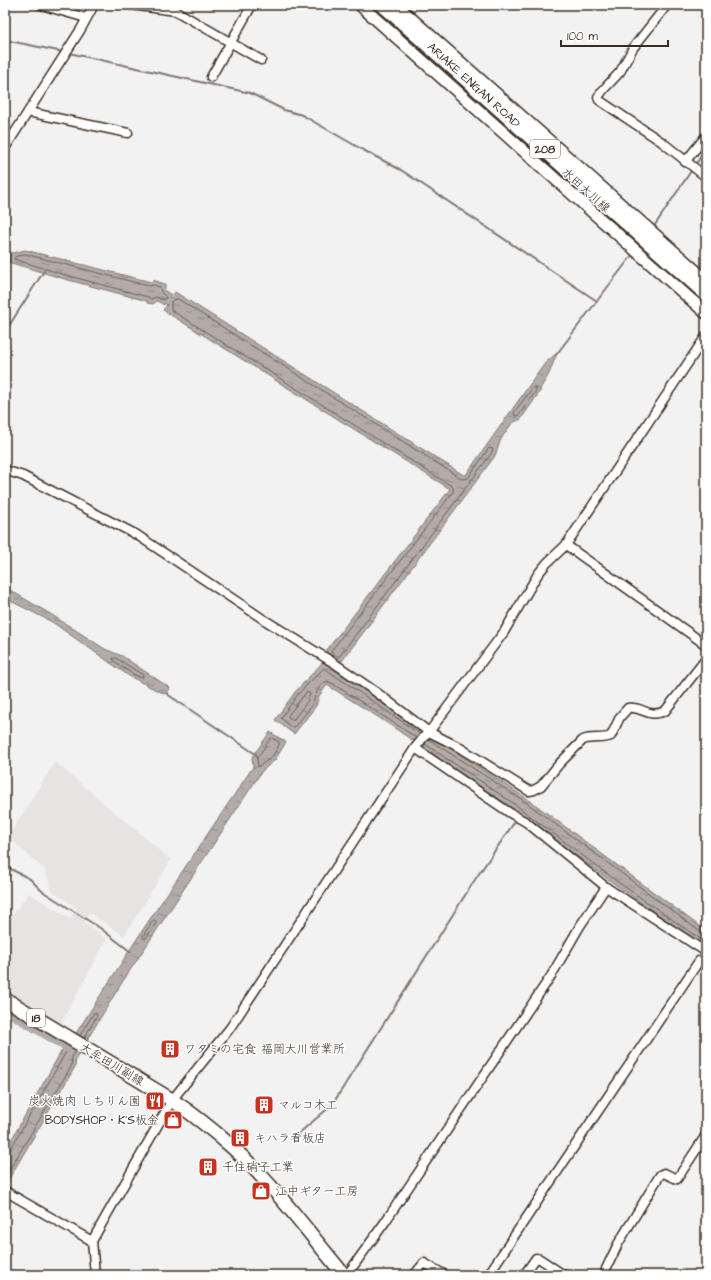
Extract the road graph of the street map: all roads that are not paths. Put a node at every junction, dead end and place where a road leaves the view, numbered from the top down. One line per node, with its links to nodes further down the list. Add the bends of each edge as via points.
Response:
1 (41, 5): 10 (street)
2 (94, 5): 10 (street)
3 (131, 5): 11 (street, via 176,11)
4 (252, 5): 11 (street)
5 (360, 5): 23 (main road, 水田大川線)
6 (384, 5): 22 (highway, ARIAKE ENGAN ROAD / 208)
7 (391, 5): 21 (highway, ARIAKE ENGAN ROAD / 208)
8 (396, 5): 20 (main road, 水田大川線)
9 (667, 5): 18 (street, via 632,48 620,72 598,97 662,142)
10 (86, 18): 14 (street)
11 (231, 43): 12 (street); 13 (street)
12 (261, 60)
13 (211, 77)
14 (28, 112): 15 (street); 17 (street)
15 (128, 134)
16 (706, 136): 18 (street)
17 (5, 147)
18 (685, 162): 19 (street)
19 (706, 177)
20 (706, 280)
21 (706, 289)
22 (706, 293)
23 (706, 313)
24 (706, 336): 26 (street)
25 (5, 470): 29 (street, via 23,476 137,535 334,663)
26 (566, 545): 27 (street); 29 (street, via 538,574 504,632)
27 (706, 645)
28 (706, 659): 29 (street, via 665,711 654,714 628,708 620,716 611,736 584,740 541,786 534,790 526,790 500,772)
29 (428, 732): 30 (street)
30 (416, 747): 31 (street, via 526,822); 35 (street, via 230,1028)
31 (606, 887): 32 (street); 40 (street, via 551,976 385,1222)
32 (706, 952)
33 (699, 961): 43 (street)
34 (5, 998): 35 (main road, 大牟田川副線 / 18)
35 (172, 1100): 38 (street); 40 (main road, 大牟田川副線 / 18, via 233,1148)
36 (706, 1135): 46 (street, via 677,1179 665,1174 660,1175 618,1244 606,1269)
37 (5, 1191): 38 (street)
38 (92, 1241): 39 (street)
39 (95, 1275)
40 (346, 1275)
41 (414, 1275): 42 (street, via 424,1262)
42 (445, 1275)
43 (488, 1275)
44 (524, 1275): 45 (street, via 536,1258)
45 (564, 1275)
46 (606, 1275)

